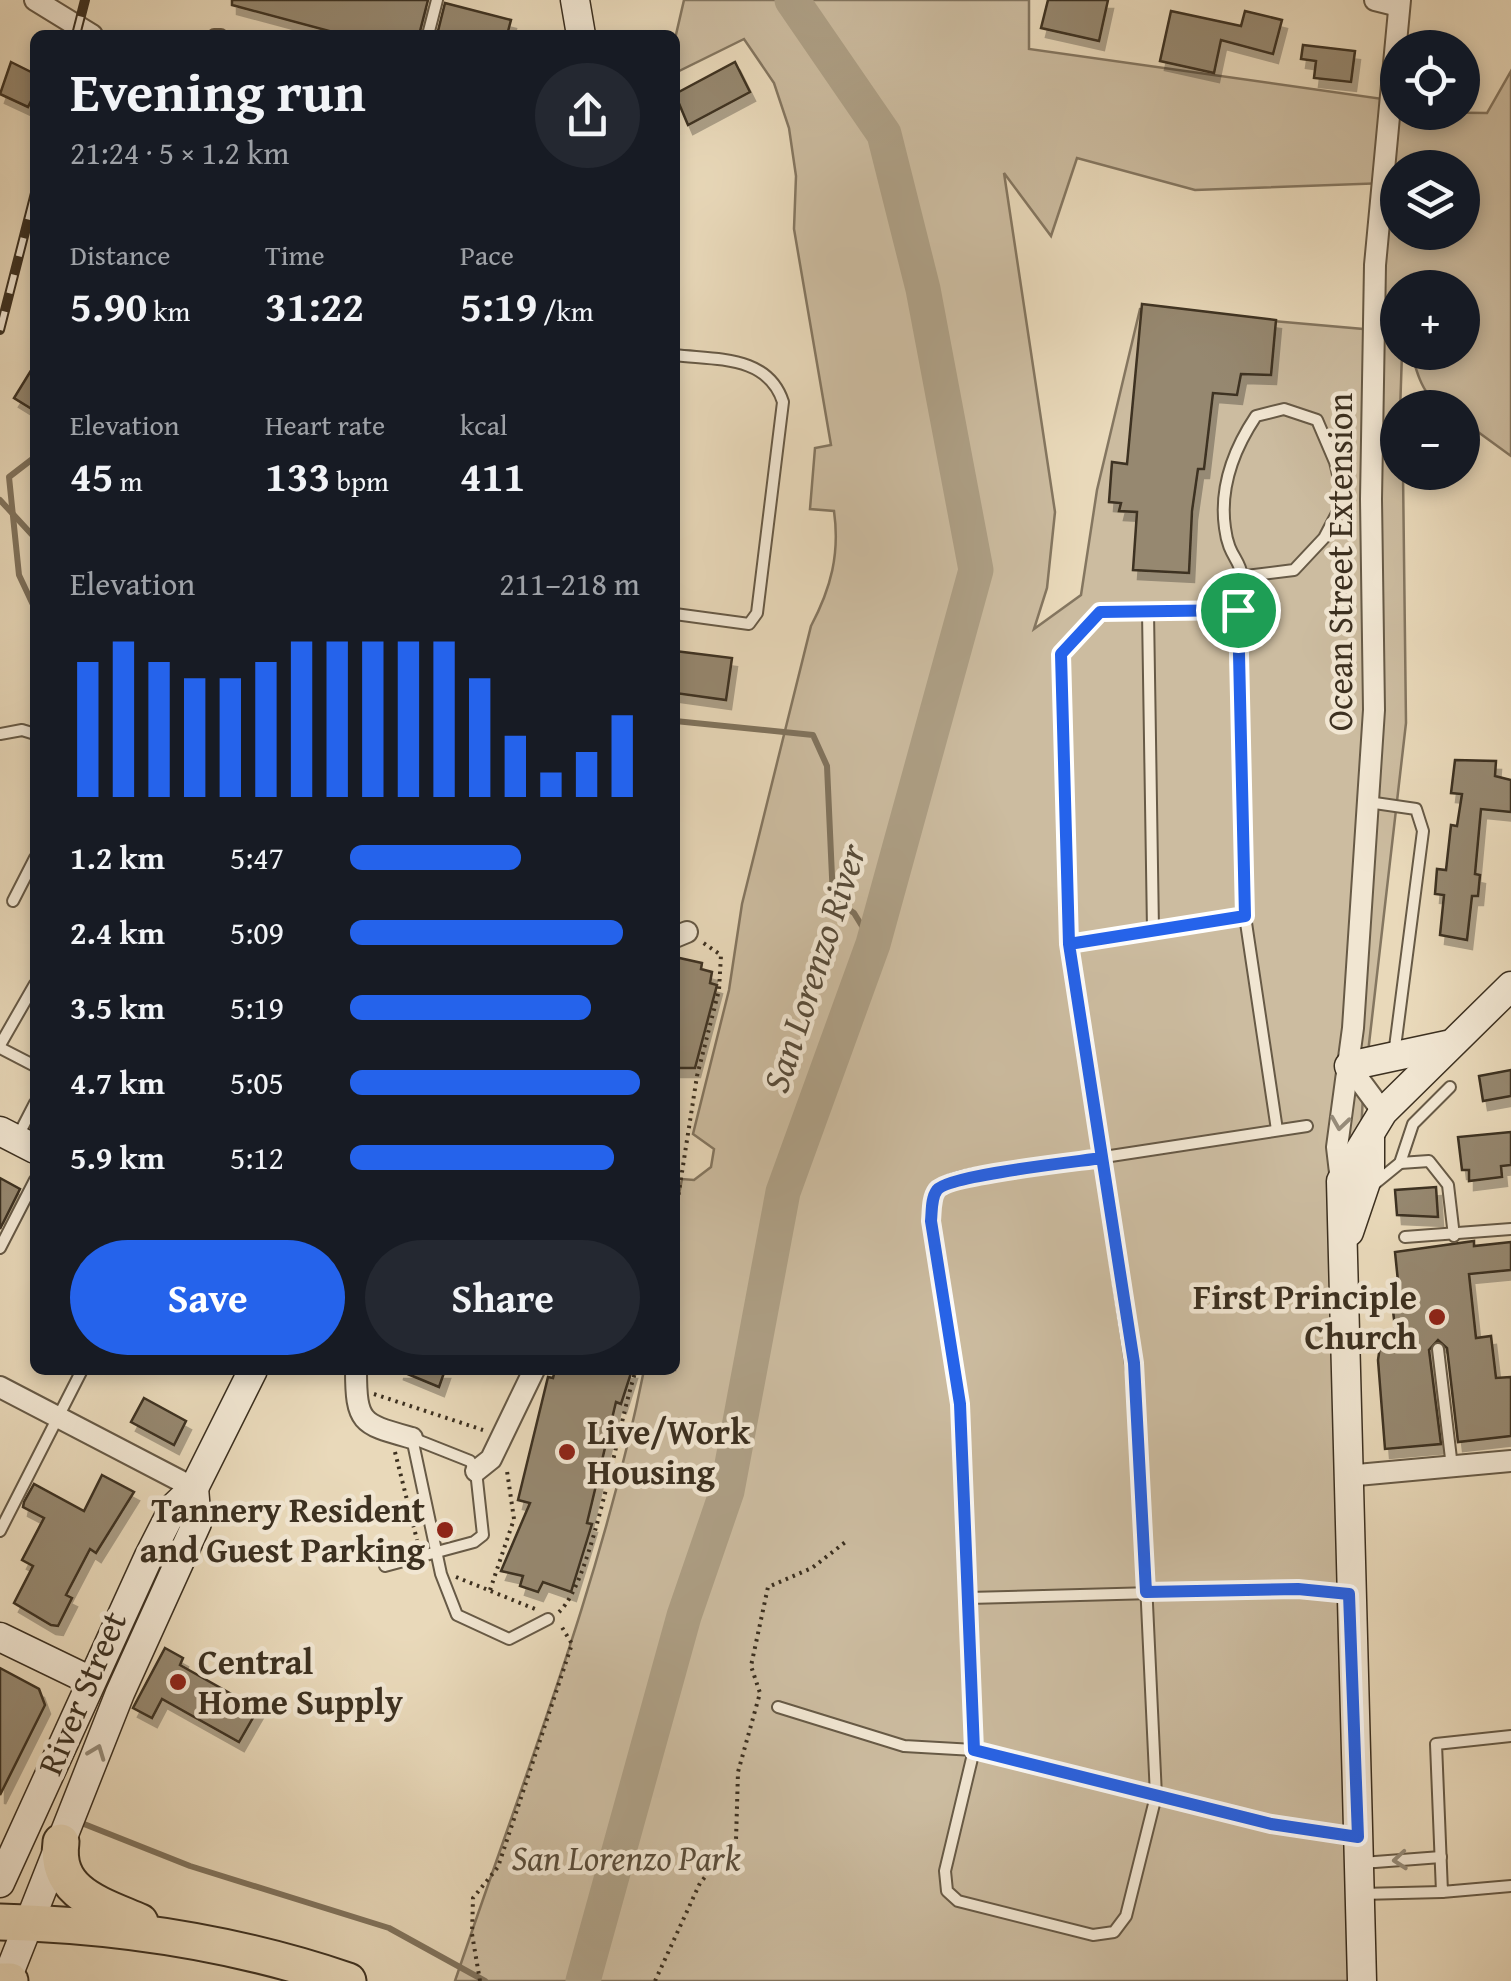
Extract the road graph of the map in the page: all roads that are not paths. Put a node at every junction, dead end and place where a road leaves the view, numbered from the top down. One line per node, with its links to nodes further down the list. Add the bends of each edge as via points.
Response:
1 (35, 0): 6 (street)
2 (437, 0): 7 (lane)
3 (575, 0): 8 (main road)
4 (1375, 0): 5 (street)
5 (1400, 3): 16 (street, Ocean Street Extension, via 1375,265)
6 (84, 30)
7 (429, 30)
8 (580, 30)
9 (680, 356): 13 (lane, via 760,369 777,384 783,402 757,614 748,624)
10 (1246, 576): 10 (lane, via 1225,529 1231,454 1256,416 1284,408 1317,420 1344,500 1324,538 1294,570); 11 (lane)
11 (1238, 610): 12 (lane); 19 (lane)
12 (1148, 612): 20 (lane); 21 (lane, via 1100,612 1061,654)
13 (680, 615)
14 (30, 732): 15 (lane)
15 (0, 734)
16 (1368, 802): 26 (lane, via 1416,808 1423,831); 28 (street, Ocean Street Extension)
17 (30, 868): 18 (lane)
18 (14, 901)
19 (1245, 916): 20 (lane); 33 (lane)
20 (1153, 930): 21 (lane)
21 (1069, 944): 35 (lane)
22 (1511, 986): 24 (main road)
23 (30, 993): 25 (lane)
24 (1446, 1045): 26 (main road); 31 (main road)
25 (0, 1046): 27 (lane)
26 (1394, 1056): 28 (main road)
27 (30, 1063)
28 (1348, 1066): 31 (street); 37 (street, Ocean Street Extension, one-way to 37, via 1337,1146)
29 (1450, 1087): 36 (lane, via 1413,1124)
30 (30, 1113): 34 (lane)
31 (1376, 1125): 37 (main road)
32 (1307, 1126): 33 (lane)
33 (1277, 1130): 35 (lane)
34 (17, 1139)
35 (1102, 1158): 59 (lane, via 1134,1363); 61 (lane, via 975,1177 941,1185 933,1194 931,1221 960,1404)
36 (1400, 1162): 37 (lane); 41 (lane, via 1429,1161 1448,1185)
37 (1353, 1186): 54 (main road, via 1343,1249)
38 (30, 1190): 42 (lane)
39 (1511, 1230): 41 (lane)
40 (1404, 1236): 41 (lane)
41 (1454, 1236)
42 (0, 1248)
43 (1438, 1349): 52 (lane)
44 (79, 1375): 49 (lane)
45 (250, 1375): 55 (main road, River Street)
46 (356, 1375): 50 (street, via 362,1419)
47 (532, 1375): 53 (street, via 491,1460)
48 (0, 1386): 49 (street)
49 (58, 1416): 55 (street); 56 (lane)
50 (412, 1438): 53 (lane, via 460,1454); 57 (lane)
51 (1511, 1461): 52 (street)
52 (1452, 1467): 54 (street)
53 (476, 1470): 57 (lane, via 483,1535)
54 (1346, 1476): 60 (main road)
55 (194, 1488): 64 (main road, River Street, via 174,1507); 69 (main road, River Street, one-way to 55, via 197,1523)
56 (0, 1531)
57 (436, 1554): 58 (lane); 62 (lane, via 457,1615 509,1639)
58 (385, 1566)
59 (1146, 1592): 60 (lane); 61 (lane); 68 (lane)
60 (1349, 1594): 70 (main road)
61 (968, 1598): 67 (lane)
62 (551, 1617)
63 (0, 1637): 64 (main road)
64 (91, 1681): 72 (main road, River Street)
65 (778, 1706): 67 (lane, via 904,1746)
66 (1511, 1736): 71 (lane, via 1436,1744)
67 (974, 1750): 68 (lane); 68 (lane, via 944,1870 948,1891 965,1903 1093,1936 1114,1932 1126,1916)
68 (1156, 1796): 70 (lane)
69 (61, 1842): 76 (main road, River Street); 77 (highway, via 61,1868 73,1888)
70 (1358, 1850): 71 (lane, one-way to 70); 75 (main road)
71 (1440, 1856): 74 (lane)
72 (0, 1883)
73 (1511, 1886): 74 (lane)
74 (1442, 1892): 75 (lane)
75 (1360, 1894): 80 (main road)
76 (16, 1922): 77 (highway); 78 (main road, River Street)
77 (182, 1940): 79 (highway, via 264,1955)
78 (5, 1981)
79 (348, 1981)
80 (1362, 1981)

